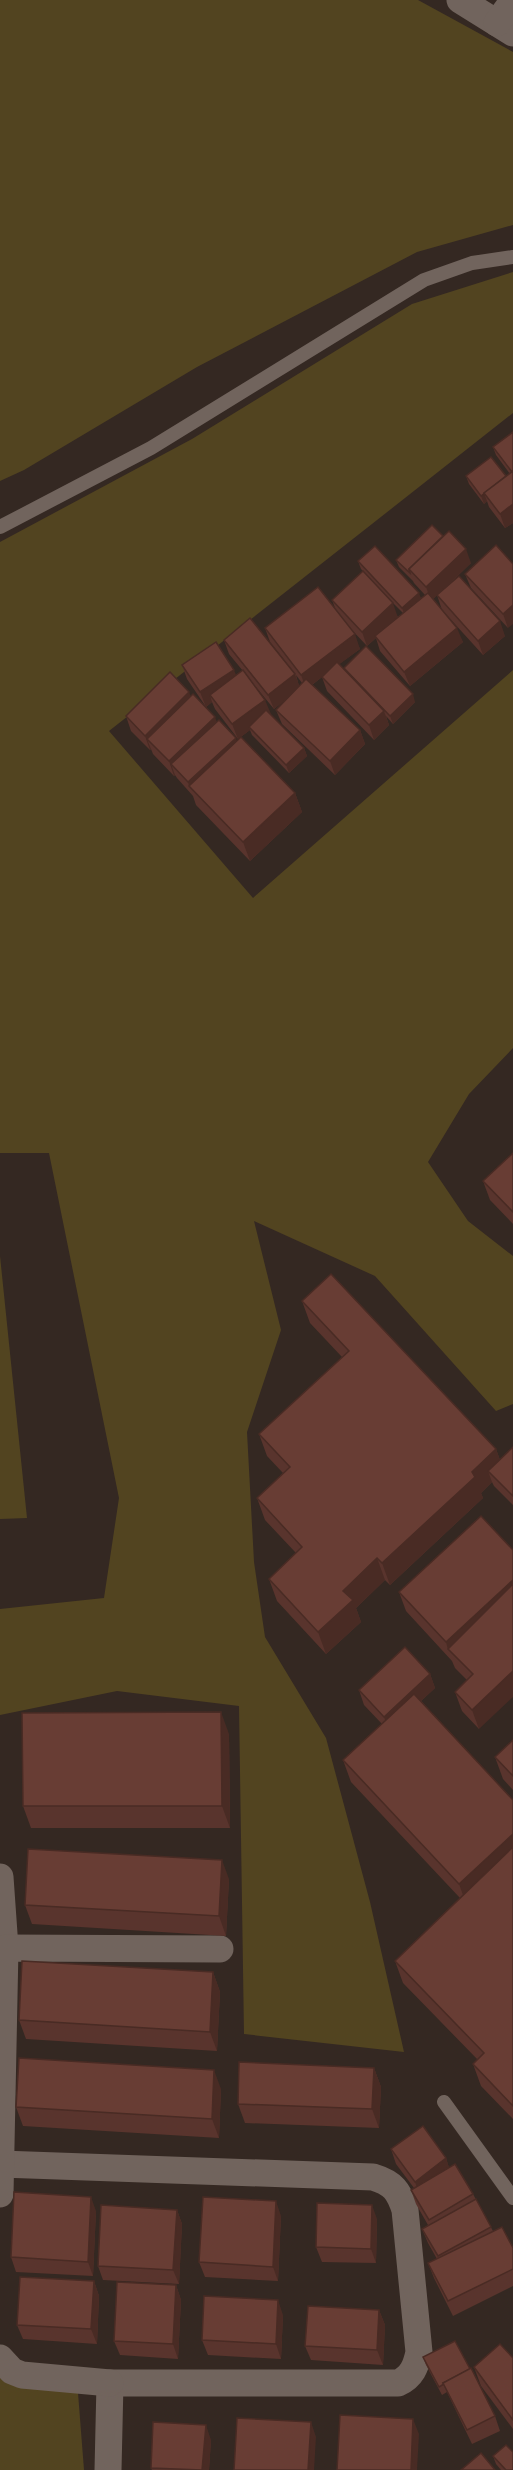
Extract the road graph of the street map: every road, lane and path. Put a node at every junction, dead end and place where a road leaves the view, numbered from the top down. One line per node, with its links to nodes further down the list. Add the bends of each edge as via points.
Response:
1 (460, 0): 3 (street)
2 (513, 1): 3 (street)
3 (505, 28)
4 (513, 257): 5 (lane, via 472,263 424,280 151,448)
5 (0, 527)
6 (0, 1877): 7 (street)
7 (5, 1948): 8 (street); 10 (street)
8 (220, 1949)
9 (444, 2102): 12 (lane)
10 (1, 2164): 11 (street); 14 (street, via 374,2177 395,2186 401,2197 419,2352 413,2371 405,2379 398,2383)
11 (0, 2194)
12 (513, 2198)
13 (0, 2358): 14 (street, via 12,2371 22,2374)
14 (110, 2382): 15 (street)
15 (108, 2470)

